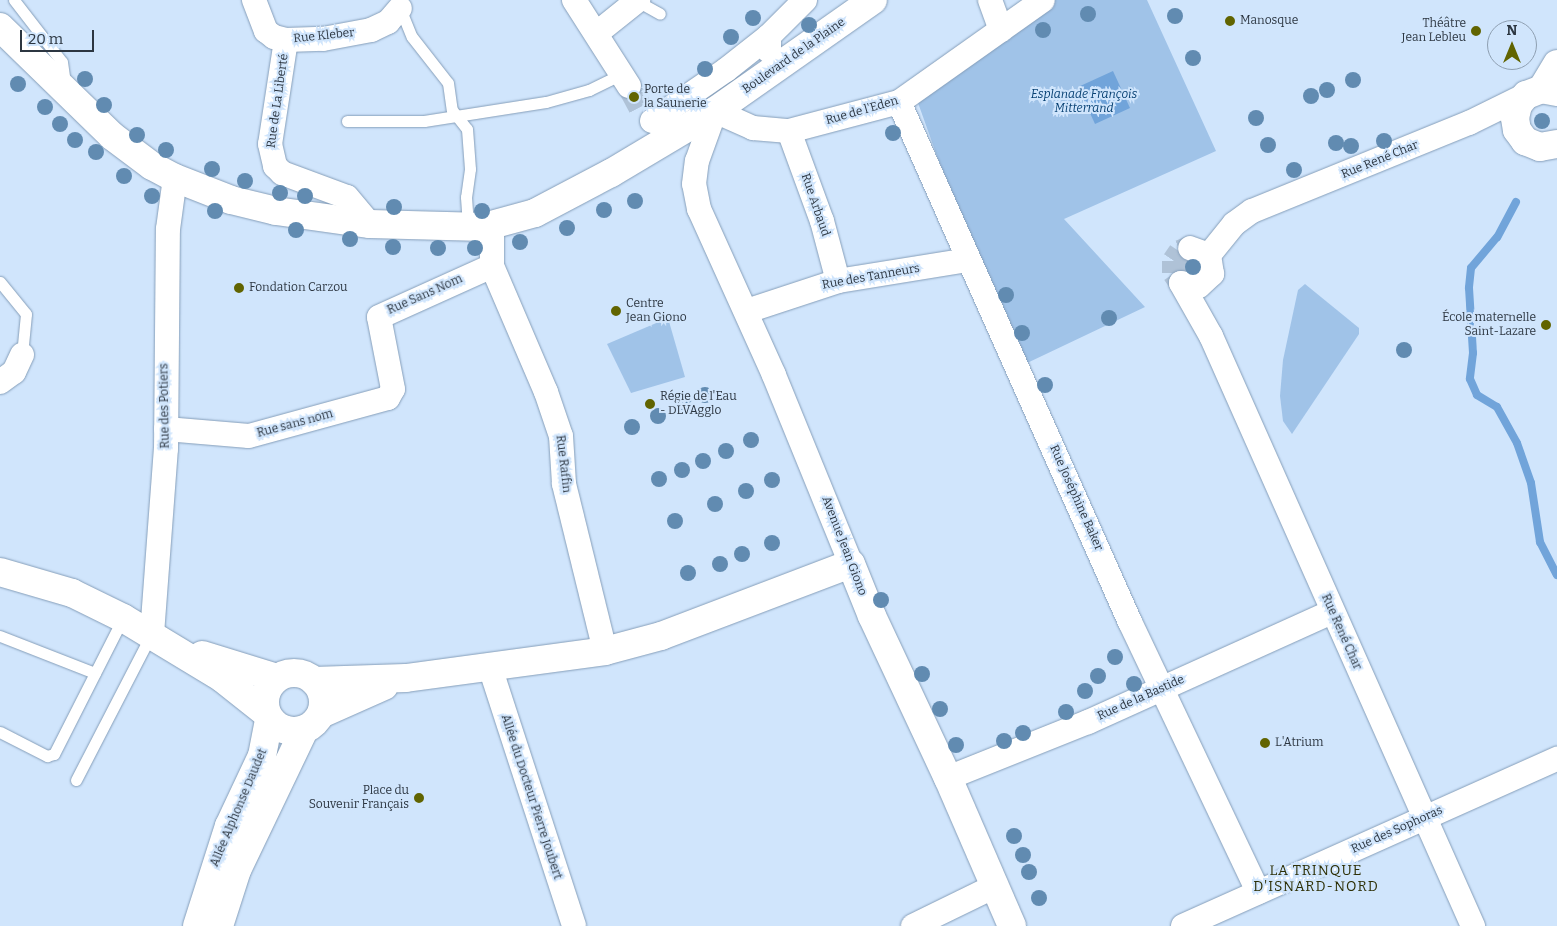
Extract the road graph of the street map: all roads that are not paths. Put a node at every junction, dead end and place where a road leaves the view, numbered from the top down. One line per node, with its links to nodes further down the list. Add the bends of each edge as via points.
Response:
1 (14, 0): 20 (lane, via 62,62)
2 (254, 0): 15 (street, via 259,19)
3 (574, 0): 13 (street)
4 (805, 0): 14 (street)
5 (872, 0): 17 (main road, Boulevard de la Plaine)
6 (990, 0): 12 (street)
7 (1044, 0): 12 (street, Rue de l'Eden)
8 (638, 1): 10 (lane); 13 (street)
9 (402, 12): 15 (street, Rue Kleber, via 371,30 323,39); 23 (lane, via 450,86)
10 (660, 14)
11 (0, 28): 20 (main road)
12 (1001, 30): 21 (street, Rue de l'Eden)
13 (597, 33): 18 (street)
14 (769, 36): 17 (street); 25 (street)
15 (278, 38): 31 (street, Rue de La Liberté, via 270,144 275,166 282,173 347,198)
16 (1557, 64): 19 (main road)
17 (768, 75): 22 (main road, Boulevard de la Plaine)
18 (626, 80): 23 (lane, via 569,98)
19 (1542, 92): 26 (street, Rue René Char); 28 (main road, via 1515,113)
20 (66, 94): 30 (main road, via 112,136 152,166)
21 (900, 102): 27 (street, Rue de l'Eden); 33 (street, Rue Joséphine Baker)
22 (715, 112): 25 (main road, Boulevard de la Plaine); 27 (street, Rue de l'Eden, via 753,128); 37 (street, Avenue Jean Giono, via 697,161 694,184 699,209)
23 (455, 115): 24 (lane, via 410,122); 32 (lane, via 465,126)
24 (347, 121)
25 (652, 123): 32 (main road, Boulevard de la Plaine, via 611,173 535,213)
26 (1469, 123): 28 (street); 44 (street, Rue René Char, via 1252,212 1198,250 1212,274 1192,284 1211,336)
27 (789, 131): 35 (street, Rue Arbaud, via 822,221)
28 (1520, 135): 29 (main road, via 1532,145)
29 (1554, 148)
30 (175, 178): 31 (main road, via 231,200 276,212); 41 (street, Rue des Potiers, via 168,229)
31 (370, 224): 32 (main road)
32 (480, 227): 34 (street, Rue Raffin)
33 (968, 260): 35 (street, Rue des Tanneurs); 54 (street, Rue Joséphine Baker)
34 (492, 266): 40 (street, Rue Sans Nom, via 379,317); 48 (street, Rue Raffin, via 546,392 561,436 564,484)
35 (838, 281): 37 (street, Rue des Tanneurs)
36 (0, 282): 38 (lane, via 26,314)
37 (747, 312): 42 (street, Avenue Jean Giono)
38 (22, 355): 39 (street, via 14,372)
39 (0, 382)
40 (392, 396): 41 (street, Rue sans nom, via 249,436)
41 (166, 429): 47 (street, Rue des Potiers, via 160,552)
42 (851, 564): 48 (main road, via 661,636); 59 (main road, Avenue Jean Giono)
43 (0, 572): 45 (main road, via 72,593)
44 (1332, 612): 54 (street, Rue de la Bastide); 61 (street, Rue René Char)
45 (123, 618): 47 (main road); 50 (lane)
46 (0, 636): 50 (lane)
47 (162, 640): 51 (main road); 55 (main road); 60 (lane)
48 (605, 651): 49 (main road)
49 (490, 667): 52 (main road); 66 (street, Allée du Docteur Pierre Joubert)
50 (95, 673): 57 (lane, via 51,756)
51 (277, 678): 53 (main road, via 295,673); 55 (main road, via 266,694)
52 (406, 678): 53 (main road); 56 (main road)
53 (314, 681): 56 (main road, via 322,696)
54 (1162, 689): 59 (street, Rue de la Bastide); 63 (street, Rue Joséphine Baker)
55 (268, 716): 56 (main road, via 286,731); 64 (main road, Allée Alphonse Daudet, via 262,756 228,826)
56 (312, 722): 65 (main road, Allée Alphonse Daudet, via 236,870)
57 (0, 732)
58 (1557, 759): 61 (street, Rue des Sophoras)
59 (948, 778): 62 (main road, Avenue Jean Giono)
60 (76, 780)
61 (1424, 818): 63 (street, Rue des Sophoras); 70 (street, Rue René Char)
62 (995, 886): 67 (street); 68 (main road, Avenue Jean Giono)
63 (1258, 892): 69 (street, Rue des Sophoras)
64 (197, 926)
65 (219, 926)
66 (574, 926)
67 (913, 926)
68 (1012, 926)
69 (1183, 926)
70 (1474, 926)

